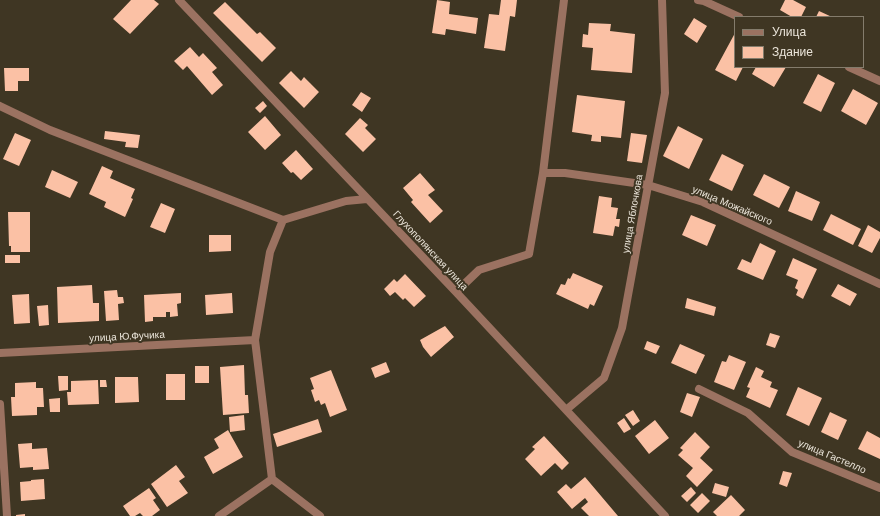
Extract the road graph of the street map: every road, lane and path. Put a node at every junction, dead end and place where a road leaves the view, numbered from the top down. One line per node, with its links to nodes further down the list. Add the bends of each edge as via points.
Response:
1 (179, 0): 11 (street, Глухополянская улица)
2 (564, 0): 9 (street)
3 (662, 0): 10 (street, улица Яблочкова, via 665,93)
4 (698, 0): 5 (street)
5 (737, 16)
6 (851, 68): 7 (street)
7 (880, 81)
8 (0, 106): 12 (street, via 50,130)
9 (543, 173): 10 (street, улица Можайского, via 565,173); 14 (street, via 529,254 479,270)
10 (648, 185): 13 (street, улица Можайского, via 703,202); 19 (street, улица Яблочкова, via 622,328 604,378)
11 (367, 199): 12 (street, via 346,201); 14 (street, Глухополянская улица)
12 (283, 220): 15 (street, via 270,252)
13 (880, 284)
14 (456, 292): 19 (street, Глухополянская улица)
15 (254, 340): 16 (street, улица Ю.Фучика); 20 (street)
16 (0, 353)
17 (699, 389): 21 (street, улица Гастелло, via 748,413 792,452)
18 (0, 404): 22 (street)
19 (566, 410): 25 (street, Глухополянская улица)
20 (272, 479): 23 (street); 24 (street)
21 (880, 488)
22 (7, 516)
23 (219, 516)
24 (320, 516)
25 (665, 516)

